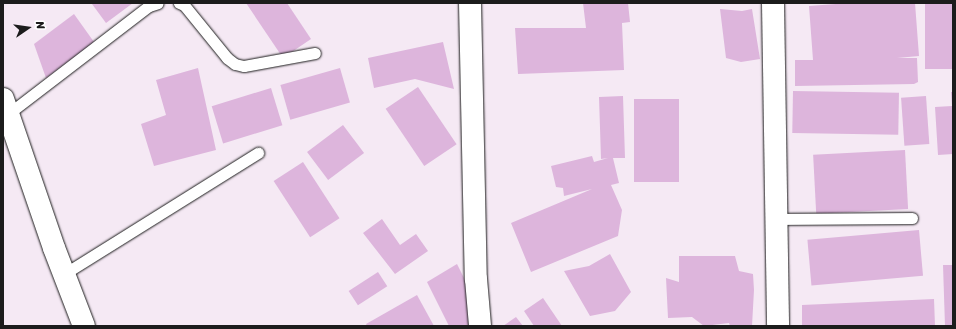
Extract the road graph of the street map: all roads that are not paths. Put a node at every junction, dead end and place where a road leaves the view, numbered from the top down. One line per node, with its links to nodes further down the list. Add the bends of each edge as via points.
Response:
1 (158, 3): 6 (lane, via 149,6)
2 (178, 3): 5 (lane, via 184,5 227,58 235,64 244,66)
3 (470, 3): 12 (street, via 476,279)
4 (773, 3): 9 (street)
5 (315, 53)
6 (5, 107): 10 (street)
7 (258, 153): 10 (lane)
8 (912, 218): 9 (lane)
9 (777, 219): 13 (street)
10 (64, 274): 11 (street)
11 (84, 326)
12 (480, 326)
13 (778, 326)

